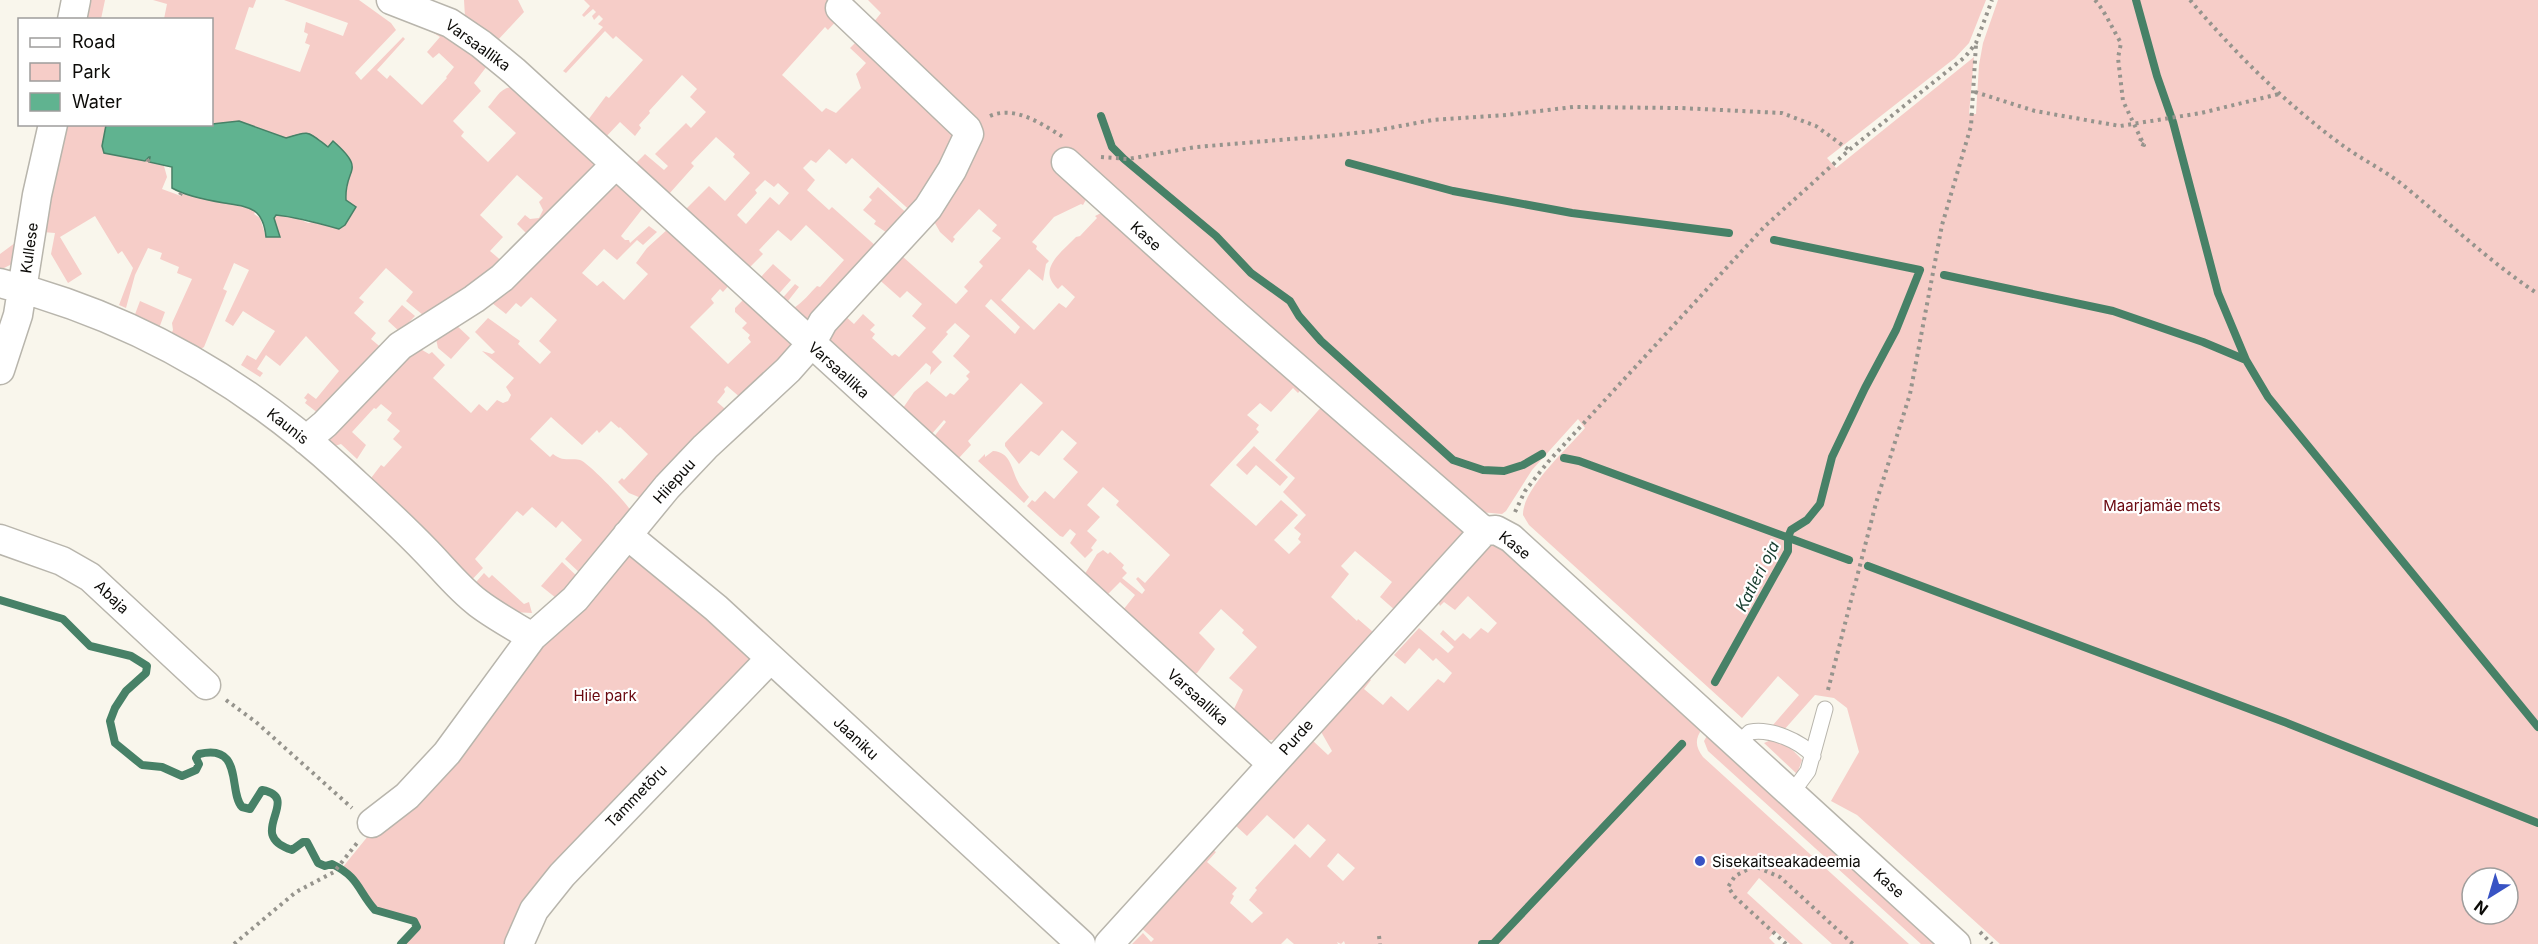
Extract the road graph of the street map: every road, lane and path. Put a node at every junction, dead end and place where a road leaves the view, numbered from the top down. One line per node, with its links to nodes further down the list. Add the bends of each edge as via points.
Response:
1 (76, 0): 8 (street)
2 (391, 0): 7 (street, Varsaallika, via 438,17)
3 (1992, 0): 9 (path)
4 (2095, 0): 13 (path, via 2121,43 2118,58 2123,101)
5 (2190, 0): 11 (path)
6 (840, 8): 14 (street)
7 (455, 13): 20 (street, Varsaallika)
8 (72, 18)
9 (1976, 43): 10 (path); 17 (path, via 1965,57)
10 (1975, 92): 13 (path, via 2035,111); 32 (path, via 1965,152 1942,225 1910,394 1876,503 1832,667)
11 (2280, 94): 13 (path); 22 (path, via 2341,144 2404,186 2450,227)
12 (53, 126): 21 (street, Kullese)
13 (2135, 126): 16 (path)
14 (969, 134): 15 (path, via 984,119 1001,112 1030,118); 23 (street, Hiiepuu, via 928,208 823,322)
15 (1058, 134)
16 (2141, 139)
17 (1849, 150): 18 (path, via 1816,126 1782,113 1573,107 1432,120 1374,131 1196,147); 26 (path, via 1764,227 1565,442 1525,491 1515,517)
18 (1118, 159)
19 (1066, 162): 26 (street, Kase, via 1230,310)
20 (615, 165): 23 (street, Varsaallika); 25 (street, via 502,278 400,346)
21 (12, 286): 24 (street, Kullese, via 15,328); 25 (street, Kaunis, via 93,314 202,364)
22 (2536, 292)
23 (811, 344): 27 (street, Hiiepuu, via 684,469); 36 (street, Varsaallika)
24 (0, 370)
25 (306, 440): 29 (street, Kaunis, via 397,522 477,602)
26 (1492, 531): 34 (street, Kase); 36 (street, Purde)
27 (627, 535): 29 (street, Hiiepuu, via 575,599); 30 (street, Jaaniku, via 716,608)
28 (0, 538): 31 (street, Abaja, via 62,561 90,577)
29 (532, 637): 38 (street, Hiiepuu, via 447,753 407,796)
30 (770, 659): 42 (street, Tammetõru, via 561,875 534,910); 43 (street, Jaaniku)
31 (206, 685)
32 (1825, 709): 35 (lane)
33 (248, 716): 38 (path)
34 (1737, 745): 35 (lane, via 1750,732 1769,733 1796,743); 37 (street, Kase)
35 (1813, 756): 37 (lane, via 1805,777)
36 (1272, 764): 44 (street, Purde)
37 (1791, 794): 48 (street, Kase)
38 (372, 823)
39 (343, 862): 41 (path, via 334,872 297,891)
40 (1379, 936): 45 (path)
41 (234, 944)
42 (519, 944)
43 (1081, 944)
44 (1108, 944)
45 (1380, 944)
46 (1786, 944): 47 (path, via 1735,897 1728,887 1735,876 1754,866 1780,878)
47 (1853, 944)
48 (1956, 944)

